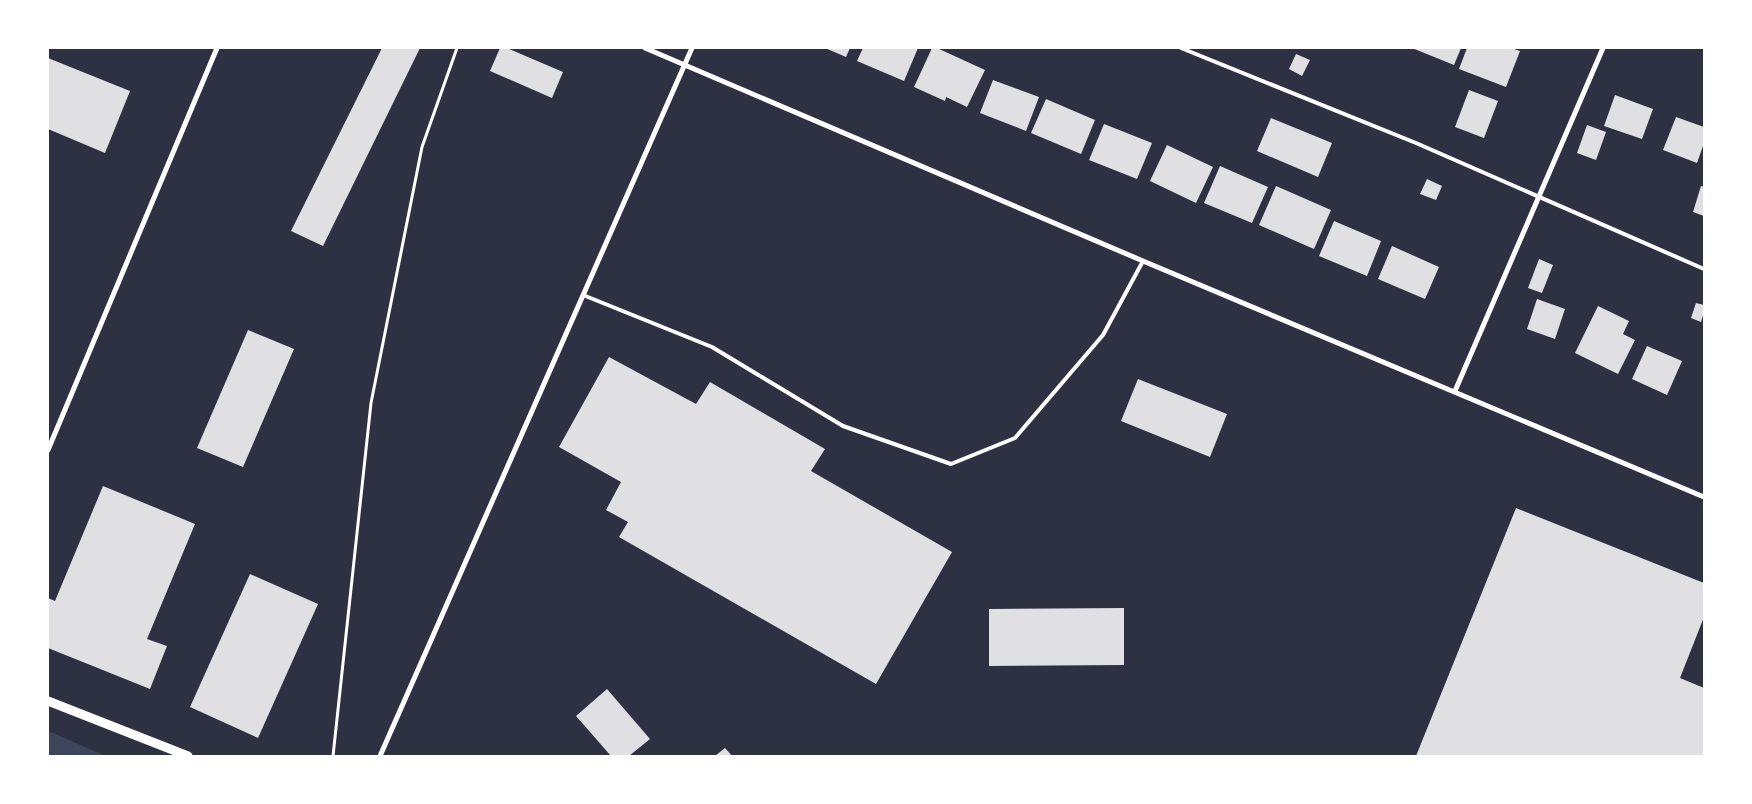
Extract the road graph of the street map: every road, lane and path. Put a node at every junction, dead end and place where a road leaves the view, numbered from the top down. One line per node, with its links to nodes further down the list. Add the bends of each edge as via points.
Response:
1 (217, 48): 13 (street)
2 (457, 48): 17 (path, via 422,147 371,403)
3 (645, 48): 7 (street)
4 (692, 48): 7 (street)
5 (1182, 48): 8 (lane, via 1416,142)
6 (1603, 48): 8 (street)
7 (685, 64): 9 (street); 11 (street)
8 (1538, 196): 10 (lane); 12 (street)
9 (1143, 262): 11 (lane, via 1103,336 1015,438 951,464 843,426 712,347); 12 (street)
10 (1704, 269)
11 (584, 295): 18 (street)
12 (1455, 391): 14 (street)
13 (48, 450)
14 (1704, 497)
15 (48, 701): 16 (street)
16 (188, 756)
17 (333, 756)
18 (380, 756)

